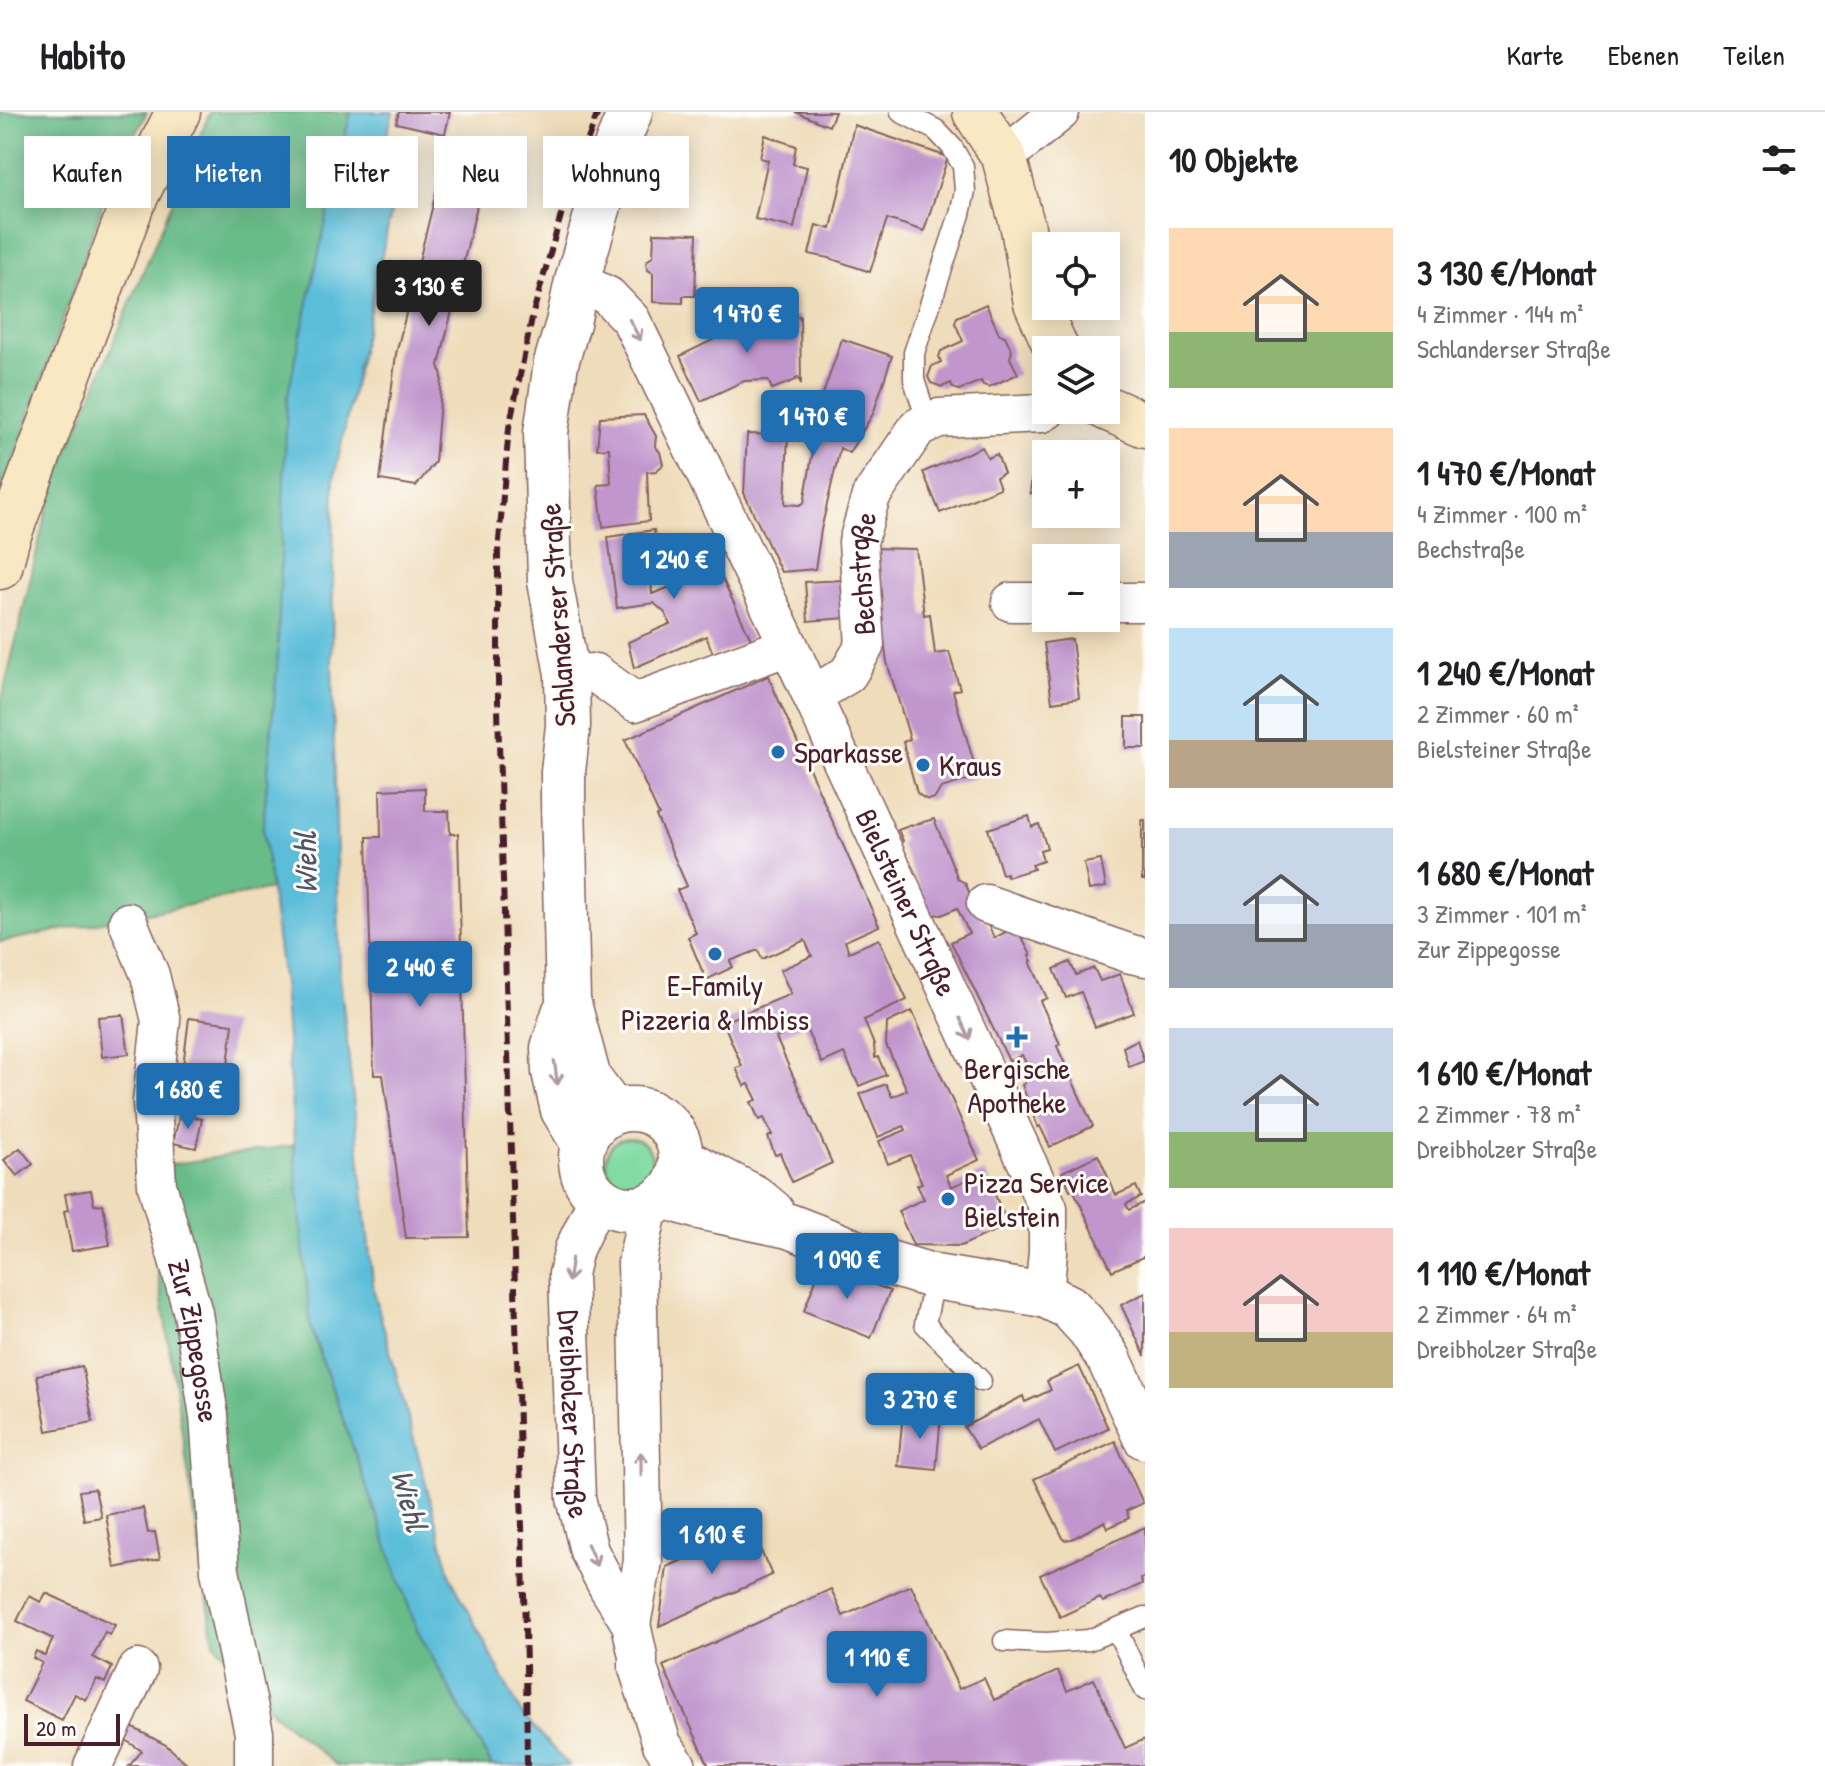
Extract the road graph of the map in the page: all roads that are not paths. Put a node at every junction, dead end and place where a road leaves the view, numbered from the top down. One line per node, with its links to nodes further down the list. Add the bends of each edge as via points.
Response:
1 (178, 112): 13 (main road, via 132,204)
2 (630, 112): 7 (street)
3 (901, 112): 11 (lane, via 936,130 963,166 960,214 914,353 914,380)
4 (975, 112): 6 (main road)
5 (1060, 112): 6 (street)
6 (1004, 157): 8 (main road, via 1036,303)
7 (577, 281): 16 (street, Bielsteiner Straße, one-way to 16, via 608,296 631,320); 17 (street, Schlanderser Straße, via 556,363 546,433 550,581)
8 (1051, 336)
9 (1032, 413): 11 (street)
10 (1120, 414): 12 (main road)
11 (928, 423): 18 (street, Bechstraße, via 918,427 871,496 858,542 865,645 848,674)
12 (1145, 425)
13 (0, 567)
14 (1120, 602): 15 (street)
15 (1145, 602)
16 (789, 646): 17 (street, via 635,702 595,673); 18 (street, Bielsteiner Straße)
17 (567, 674): 22 (street, Schlanderser Straße, via 563,801)
18 (812, 696): 28 (street, Bielsteiner Straße, one-way to 28, via 1048,1208)
19 (986, 904): 21 (street)
20 (128, 922): 38 (street, Zur Zippegosse, via 150,975 161,1021 152,1102 157,1185 193,1313 209,1416 220,1571 254,1733)
21 (1145, 957)
22 (568, 1000): 23 (street, Schlanderser Straße, via 589,1079); 24 (street, Schlanderser Straße, one-way to 24, via 553,1048 554,1072 563,1110)
23 (613, 1111): 24 (street, via 592,1126); 25 (street, via 639,1109 672,1129 678,1141)
24 (583, 1143): 26 (street, via 583,1176)
25 (664, 1187): 26 (street, via 636,1209); 27 (street, via 699,1207 789,1226); 32 (street, Dreibholzer Straße, one-way to 25, via 643,1561 637,1262 641,1235)
26 (598, 1198): 32 (street, Dreibholzer Straße, one-way to 32, via 568,1274 576,1498 589,1551)
27 (935, 1277): 28 (street); 29 (lane, via 925,1324)
28 (1044, 1295): 30 (street, via 1069,1307 1090,1330)
29 (981, 1381)
30 (1145, 1437)
31 (1145, 1617): 33 (lane)
32 (631, 1624): 39 (street, Dreibholzer Straße, via 638,1668 662,1744)
33 (1116, 1629): 34 (lane, via 1089,1640); 36 (lane)
34 (1004, 1641)
35 (138, 1669): 37 (street)
36 (1145, 1690)
37 (93, 1766)
38 (254, 1766)
39 (677, 1766)

